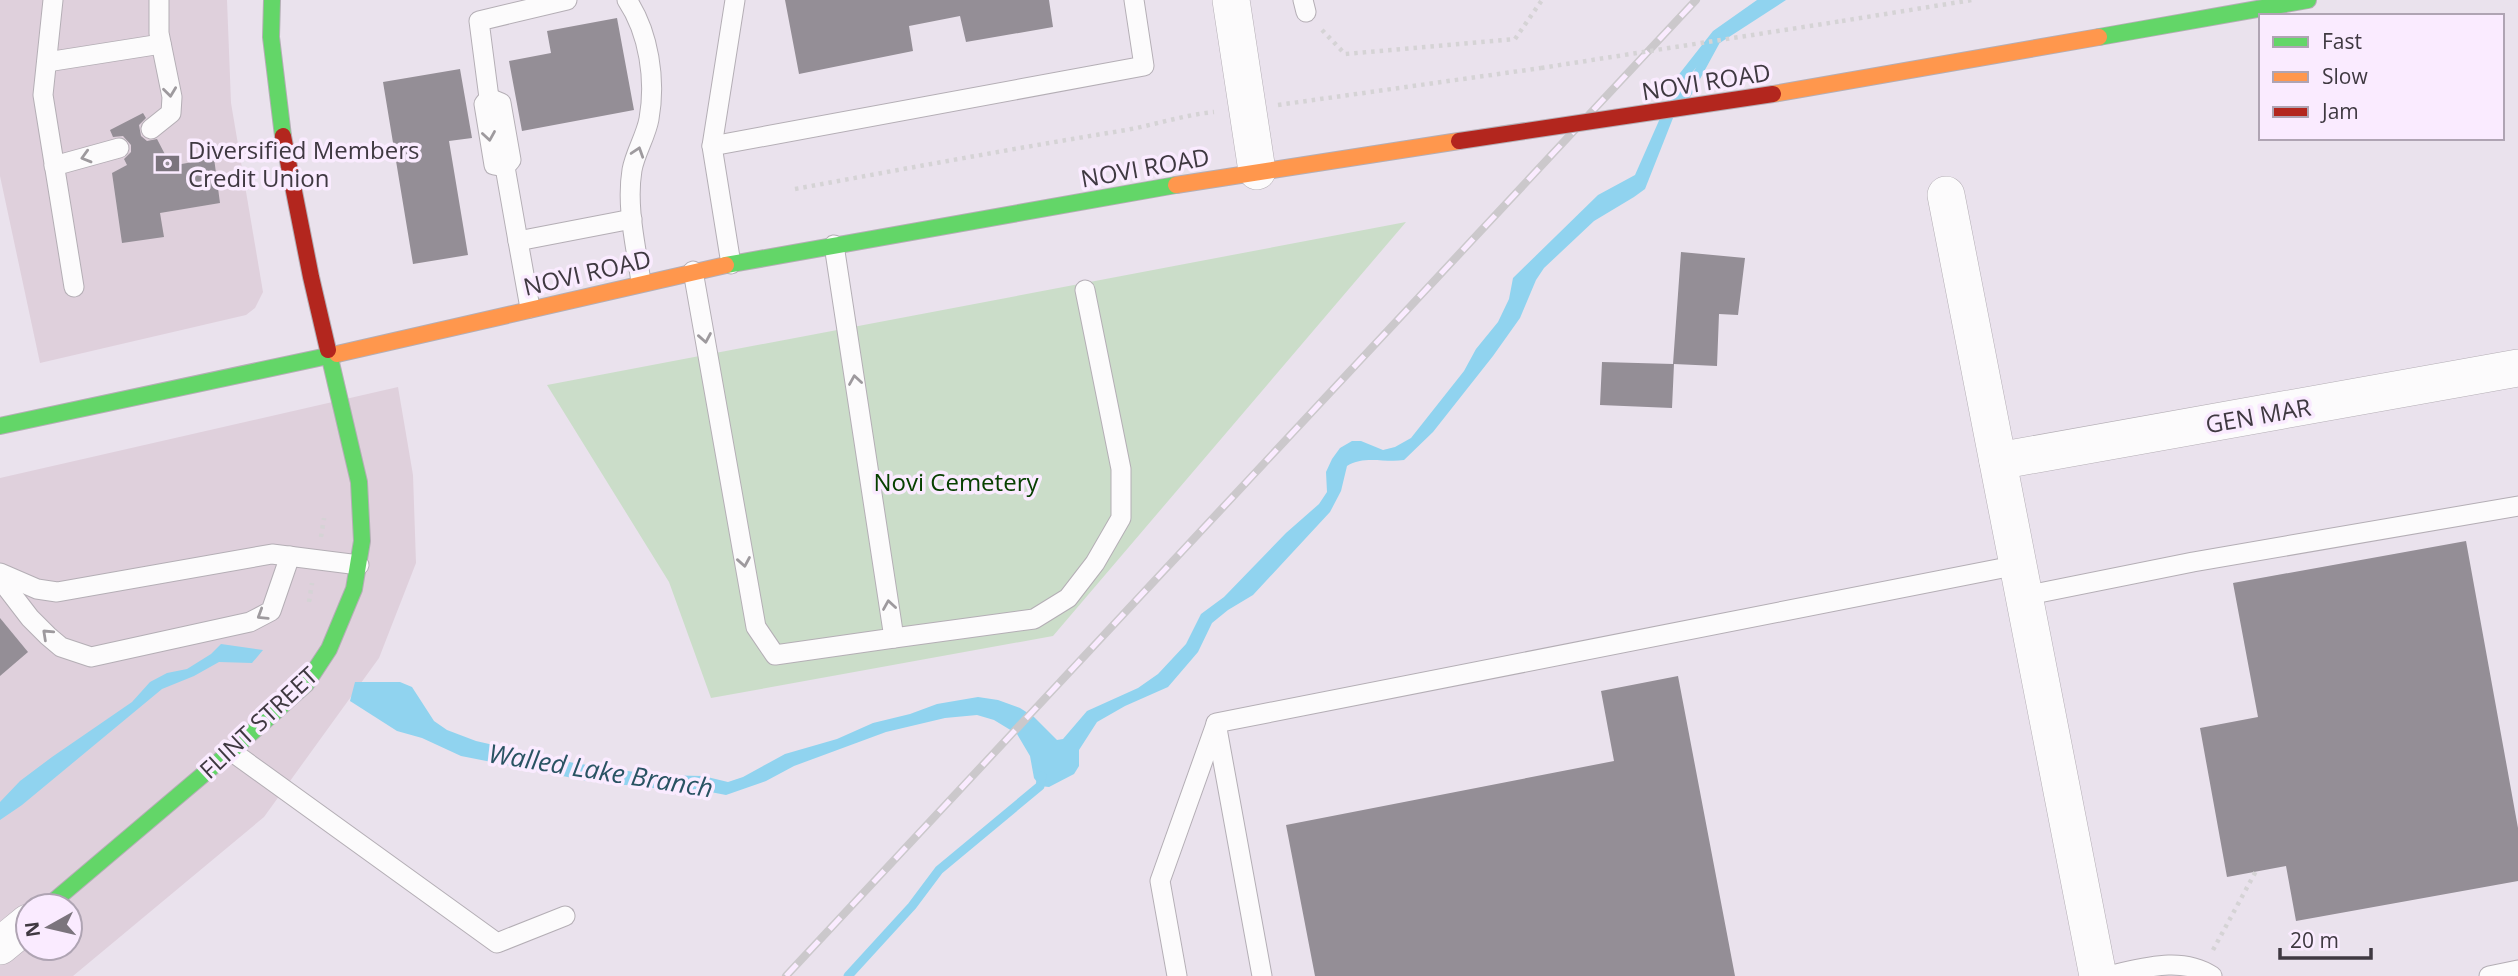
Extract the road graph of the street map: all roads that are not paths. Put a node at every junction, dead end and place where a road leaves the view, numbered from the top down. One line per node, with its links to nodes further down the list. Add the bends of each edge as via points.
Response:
1 (53, 0): 11 (lane)
2 (159, 0): 10 (lane)
3 (566, 0): 19 (lane, via 479,20 489,98 501,103 511,160 505,167)
4 (627, 0): 18 (lane, one-way to 4, via 632,169 649,119 651,80 638,16)
5 (734, 0): 13 (lane)
6 (1134, 0): 13 (lane, via 1144,65)
7 (1231, 0): 16 (street)
8 (2308, 0): 16 (main road, NOVI ROAD, bridge, via 1773,94)
9 (267, 3): 27 (main road, FLINT STREET, via 278,113)
10 (161, 44): 11 (lane); 12 (lane, one-way to 12, via 171,113)
11 (47, 62): 15 (lane, via 43,95)
12 (151, 129)
13 (712, 146): 21 (lane)
14 (118, 148): 15 (lane, one-way to 15)
15 (54, 166): 24 (lane)
16 (1257, 171): 20 (main road, NOVI ROAD)
17 (1946, 195): 30 (street)
18 (632, 219): 19 (lane); 23 (lane)
19 (518, 241): 26 (lane)
20 (834, 245): 21 (main road, NOVI ROAD); 37 (lane, one-way to 20)
21 (731, 264): 22 (main road, NOVI ROAD)
22 (693, 271): 23 (main road, NOVI ROAD); 37 (lane, one-way to 37, via 756,626 775,655)
23 (641, 282): 26 (main road, NOVI ROAD)
24 (74, 286)
25 (1086, 290): 37 (lane, via 1121,469 1121,519 1068,598 1034,619)
26 (530, 308): 27 (main road, NOVI ROAD)
27 (328, 356): 29 (main road, NOVI ROAD); 33 (main road, FLINT STREET, via 359,482)
28 (2518, 368): 30 (street, GEN MAR)
29 (0, 426)
30 (1998, 461): 36 (street)
31 (2518, 506): 36 (lane, via 2193,562)
32 (290, 556): 33 (lane); 34 (lane, via 272,554 57,592); 35 (lane, one-way to 35, via 271,611 250,622 91,657 61,647 48,636)
33 (359, 565): 39 (main road, FLINT STREET, via 342,620 312,676)
34 (0, 573)
35 (0, 579)
36 (2021, 580): 38 (lane); 48 (street)
37 (894, 638)
38 (1216, 723): 46 (lane, via 1160,881); 47 (lane)
39 (231, 751): 40 (main road, FLINT STREET); 41 (lane, via 497,943)
40 (65, 892)
41 (565, 916)
42 (14, 934): 43 (street)
43 (0, 946)
44 (2518, 970): 50 (lane)
45 (2207, 973): 49 (lane, via 2179,964)
46 (1177, 976)
47 (1262, 976)
48 (2098, 976)
49 (2106, 976)
50 (2488, 976)

